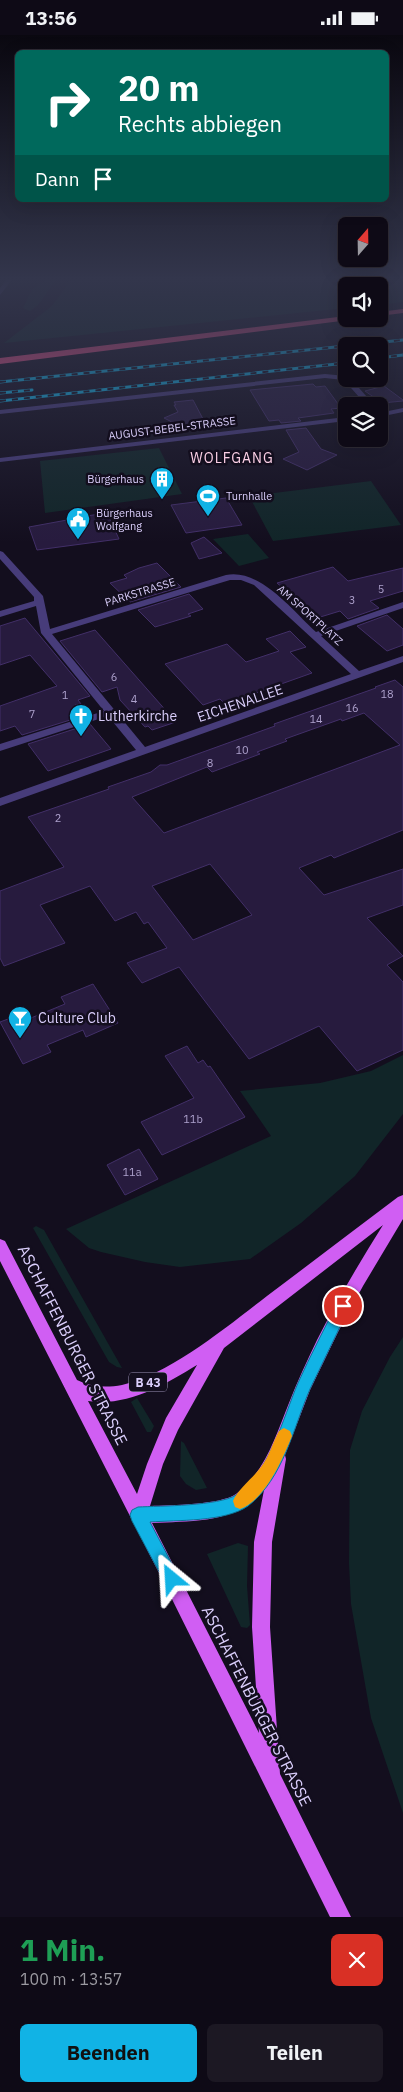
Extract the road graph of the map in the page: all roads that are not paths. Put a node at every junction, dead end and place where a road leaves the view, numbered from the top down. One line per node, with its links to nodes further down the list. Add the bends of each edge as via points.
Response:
1 (338, 378): 5 (street, via 325,376)
2 (354, 387): 3 (street)
3 (363, 397)
4 (403, 410): 6 (street)
5 (0, 412)
6 (388, 413)
7 (338, 420): 8 (street, AUGUST-BEBEL-STRASSE)
8 (0, 460)
9 (0, 554): 11 (street)
10 (242, 577): 14 (street, PARKSTRASSE, via 229,577); 15 (street, AM SPORTPLATZ, via 257,583)
11 (40, 602): 13 (street); 14 (street)
12 (403, 605): 15 (street)
13 (0, 614)
14 (46, 633): 18 (street)
15 (316, 635): 17 (street, AM SPORTPLATZ)
16 (403, 659): 17 (street, EICHENALLEE)
17 (359, 676): 20 (street, EICHENALLEE)
18 (110, 712): 19 (street); 20 (street)
19 (0, 748)
20 (142, 752): 21 (street, EICHENALLEE)
21 (0, 802)
22 (403, 1201): 25 (main road, B 43)
23 (403, 1206): 27 (main road, via 343,1306 304,1387)
24 (0, 1246): 26 (main road, ASCHAFFENBURGER STRASSE)
25 (218, 1343): 26 (main road, B 43, via 139,1387 107,1394 90,1393); 28 (main road, B 43, via 172,1424)
26 (71, 1385): 28 (main road, ASCHAFFENBURGER STRASSE)
27 (280, 1448): 28 (main road, via 268,1470 241,1501 222,1509); 29 (main road, via 263,1542 261,1627)
28 (138, 1515): 29 (main road, ASCHAFFENBURGER STRASSE)
29 (271, 1777): 30 (main road, ASCHAFFENBURGER STRASSE)
30 (341, 1917)

